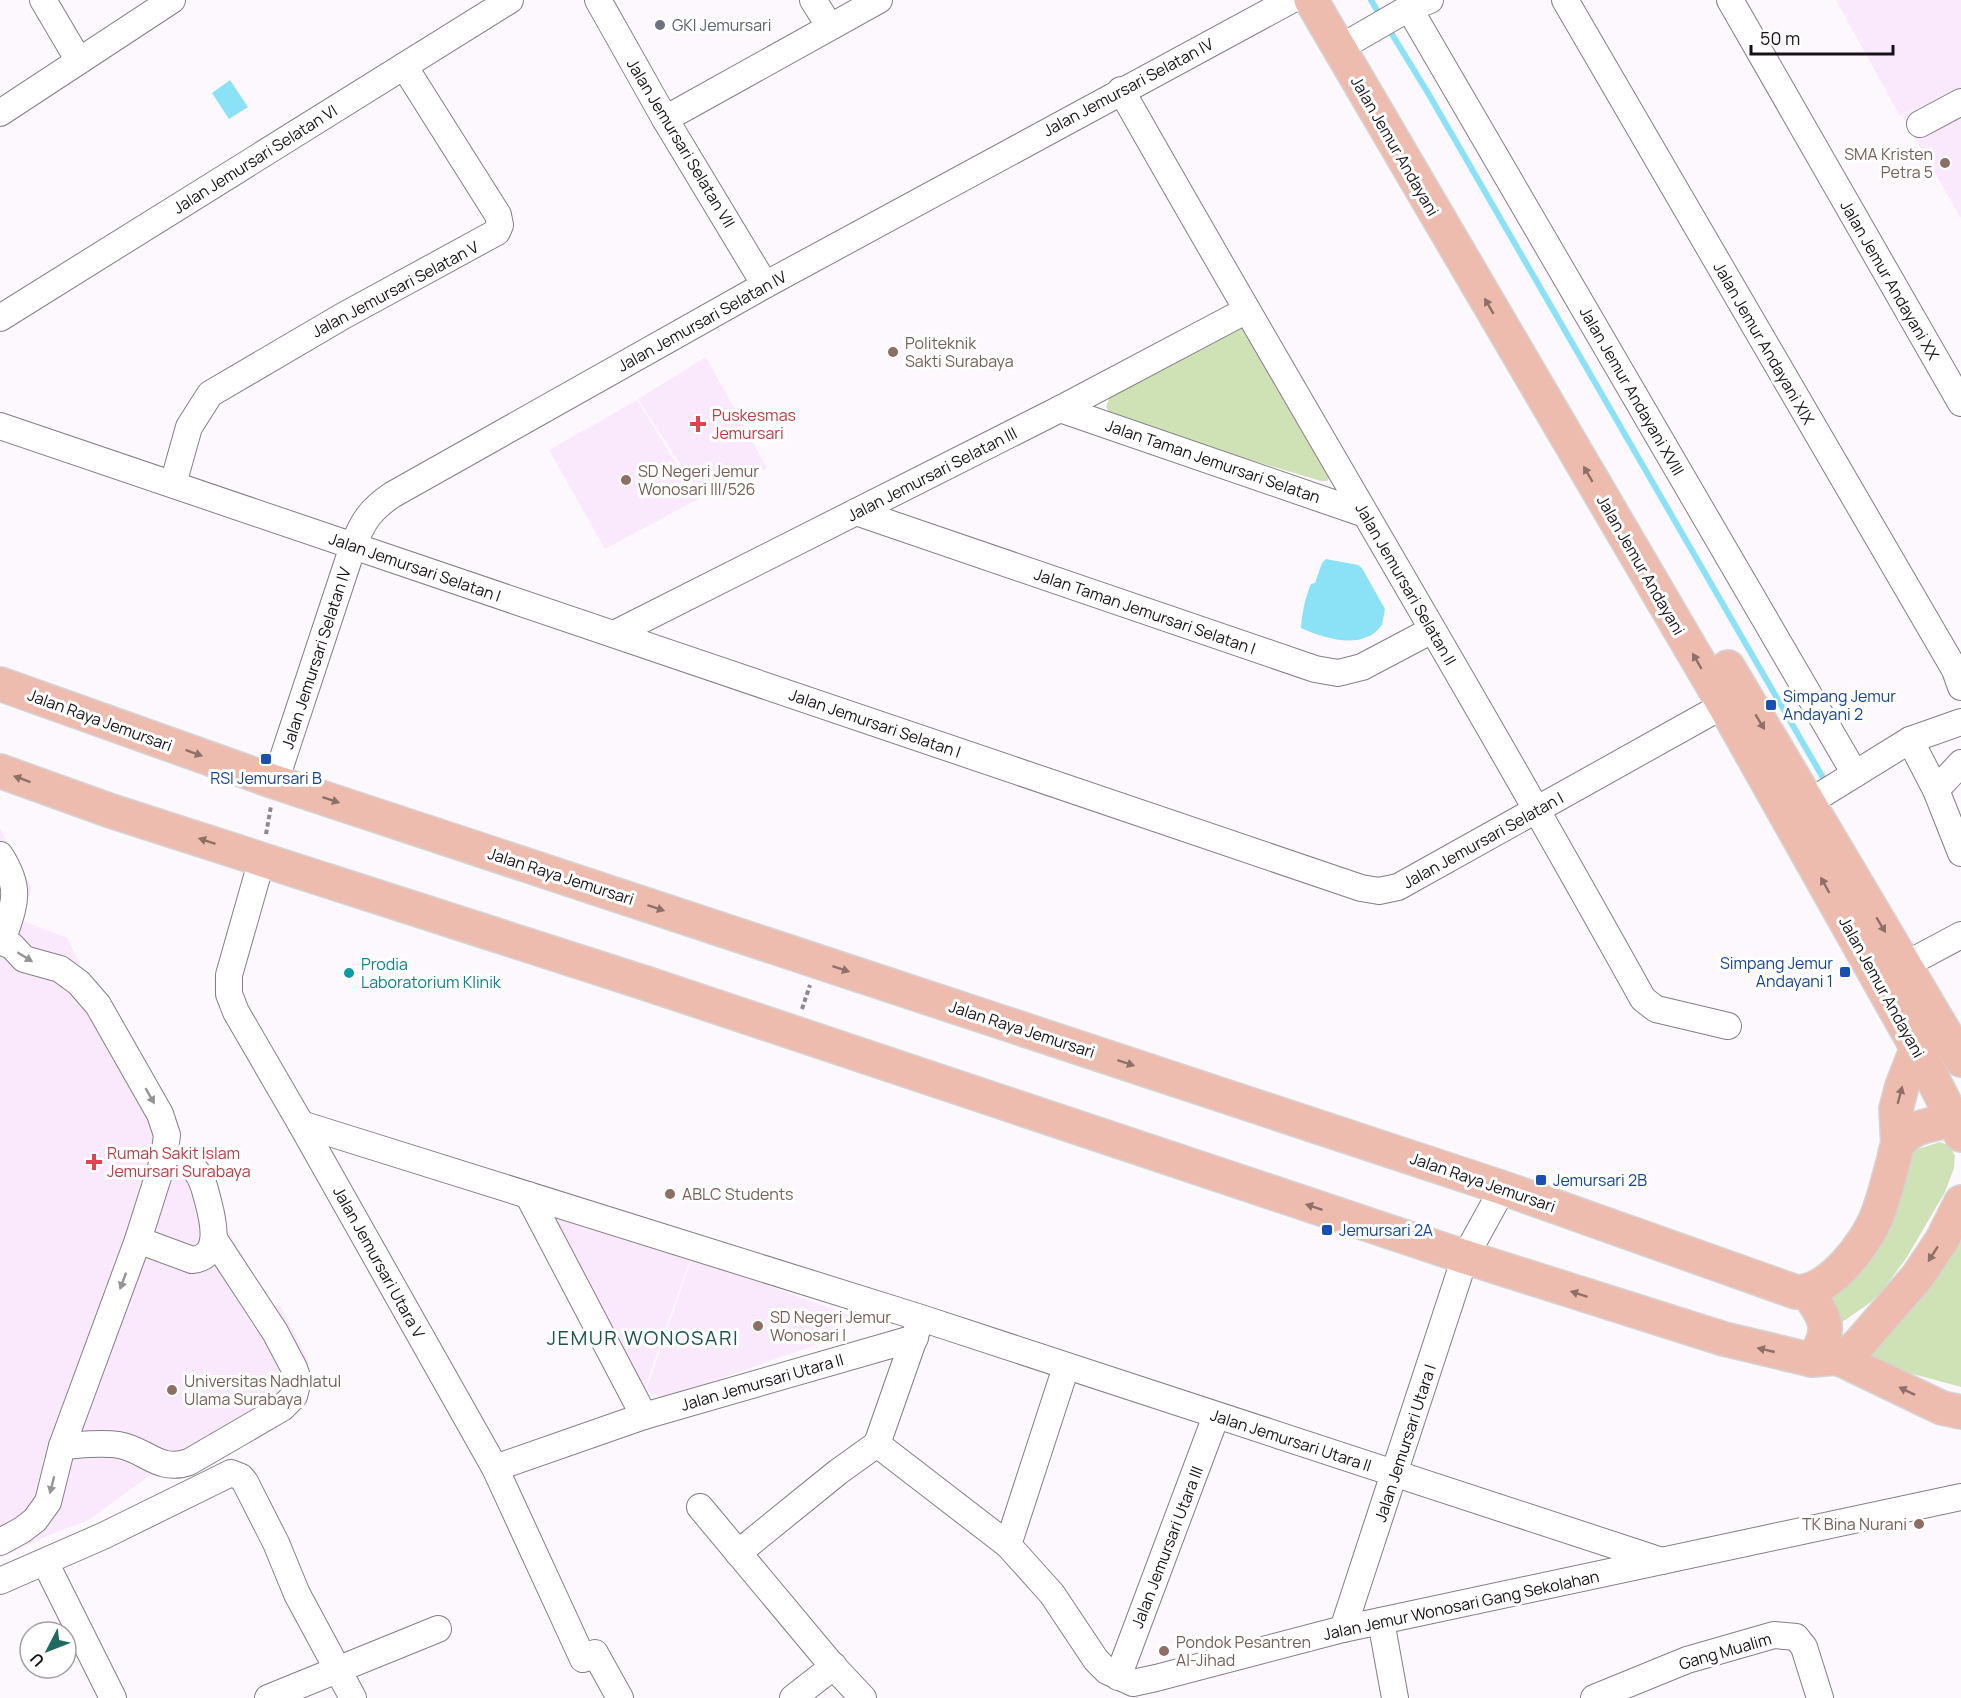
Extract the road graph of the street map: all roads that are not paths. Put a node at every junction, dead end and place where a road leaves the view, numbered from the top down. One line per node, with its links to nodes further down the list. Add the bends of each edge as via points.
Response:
1 (43, 0): 14 (street)
2 (172, 0): 14 (street)
3 (510, 0): 15 (street, Jalan Jemursari Selatan VI)
4 (598, 0): 19 (street, Jalan Jemursari Selatan VII)
5 (813, 0): 12 (street)
6 (879, 0): 12 (street)
7 (1291, 0): 16 (street, Jalan Jemursari Selatan IV)
8 (1311, 0): 13 (main road, Jalan Jemur Andayani)
9 (1334, 0): 13 (main road, Jalan Jemur Andayani)
10 (1565, 0): 34 (street, Jalan Jemur Andayani XIX)
11 (1730, 0): 24 (street, Jalan Jemur Andayani XX)
12 (830, 27): 19 (street)
13 (1381, 27): 35 (main road, Jalan Jemur Andayani, one-way to 13); 40 (street, Jalan Jemur Andayani XVIII); 43 (main road, Jalan Jemur Andayani, one-way to 43)
14 (79, 61): 18 (street)
15 (404, 66): 23 (street, Jalan Jemursari Selatan VI); 27 (street, Jalan Jemursari Selatan V, via 498,215 497,232 210,393 189,427)
16 (1121, 90): 21 (street, Jalan Jemursari Selatan IV); 22 (street, Jalan Jemursari Selatan II)
17 (1961, 102): 20 (street)
18 (0, 113)
19 (665, 119): 21 (street, Jalan Jemursari Selatan VII)
20 (1920, 124)
21 (765, 285): 30 (street, Jalan Jemursari Selatan IV, via 392,495 362,522)
22 (1247, 310): 25 (street, Jalan Jemursari Selatan III); 29 (street, Jalan Jemursari Selatan II)
23 (0, 318)
24 (1961, 403)
25 (1060, 409): 28 (street, Jalan Jemursari Selatan III); 29 (street, Jalan Taman Jemursari Selatan)
26 (0, 426): 27 (street, Jalan Jemursari Selatan I)
27 (173, 484): 30 (street, Jalan Jemursari Selatan I)
28 (855, 512): 31 (street, Jalan Taman Jemursari Selatan I, via 1315,669 1338,673 1362,667); 32 (street, Jalan Jemursari Selatan III)
29 (1365, 514): 31 (street, Jalan Jemursari Selatan II)
30 (353, 546): 32 (street, Jalan Jemursari Selatan I); 42 (street, Jalan Jemursari Selatan IV)
31 (1432, 630): 44 (street, Jalan Jemursari Selatan II)
32 (614, 634): 44 (street, Jalan Jemursari Selatan I, via 1370,890 1398,887)
33 (0, 684): 42 (main road, Jalan Raya Jemursari, one-way to 42)
34 (1961, 687)
35 (1724, 705): 44 (street, Jalan Jemursari Selatan I); 52 (main road, Jalan Jemur Andayani, one-way to 35)
36 (1961, 722): 37 (street)
37 (1910, 740): 40 (street); 41 (street)
38 (1961, 763): 41 (street)
39 (0, 771): 45 (main road, one-way to 39, via 111,811)
40 (1855, 774): 43 (street)
41 (1936, 790): 46 (street)
42 (274, 791): 59 (main road, Jalan Raya Jemursari, one-way to 59)
43 (1808, 803): 50 (main road, Jalan Jemur Andayani, one-way to 50)
44 (1538, 809): 51 (street, Jalan Jemursari Selatan II, via 1643,999 1656,1009)
45 (263, 852): 54 (street, Jalan Jemursari Utara V, via 229,975 229,994); 63 (main road, one-way to 45, via 645,983)
46 (1961, 853)
47 (0, 855): 49 (street, via 15,889)
48 (1961, 935): 50 (street)
49 (1, 941): 57 (street, one-way to 57, via 24,959 60,969 98,1005 160,1114 166,1135)
50 (1905, 965): 53 (main road, Jalan Jemur Andayani)
51 (1728, 1026)
52 (1917, 1048): 55 (main road, Jalan Jemur Andayani); 56 (main road, one-way to 52, via 1896,1109)
53 (1961, 1060)
54 (301, 1124): 58 (street); 73 (street, Jalan Jemursari Utara V)
55 (1958, 1125): 56 (main road, via 1929,1124 1913,1131)
56 (1898, 1145): 64 (main road, via 1877,1218 1853,1258)
57 (164, 1158): 61 (street, via 187,1163 200,1176 214,1223); 62 (street)
58 (528, 1195): 65 (street); 69 (street)
59 (1498, 1196): 63 (street, Jalan Jemursari Utara I); 64 (main road, Jalan Raya Jemursari, via 1788,1290)
60 (1961, 1202): 66 (main road, one-way to 66, via 1918,1276 1859,1344 1850,1352)
61 (214, 1239): 62 (street, via 205,1255 192,1260); 72 (street, via 294,1368 298,1380 294,1396 282,1408 179,1466 158,1462 120,1445)
62 (138, 1240): 72 (street, one-way to 72)
63 (1469, 1250): 66 (main road, one-way to 63, via 1724,1339); 74 (street, Jalan Jemursari Utara I)
64 (1807, 1292): 66 (main road, via 1826,1325)
65 (918, 1328): 67 (street, Jalan Jemursari Utara II); 69 (street, Jalan Jemursari Utara II); 71 (street)
66 (1825, 1359): 68 (main road, one-way to 66, via 1942,1408)
67 (1066, 1367): 70 (street, Jalan Jemursari Utara II); 78 (street)
68 (1961, 1412)
69 (644, 1416): 73 (street, Jalan Jemursari Utara II)
70 (1216, 1416): 74 (street, Jalan Jemursari Utara II); 88 (street, Jalan Jemursari Utara III)
71 (877, 1444): 78 (street); 79 (street)
72 (62, 1446): 77 (street, one-way to 77, via 42,1512 22,1530)
73 (495, 1468): 92 (street, Jalan Jemursari Utara V, via 583,1659 595,1653)
74 (1395, 1474): 80 (street, Jalan Jemursari Utara II); 85 (street, Jalan Jemursari Utara I)
75 (1961, 1497): 80 (street, Jalan Jemur Wonosari Gang Sekolahan)
76 (700, 1507): 79 (street)
77 (0, 1542)
78 (1008, 1545): 88 (street, via 1052,1594 1095,1660)
79 (738, 1553): 86 (street)
80 (1662, 1561): 83 (street, Jalan Jemur Wonosari Gang Sekolahan)
81 (49, 1569): 82 (street); 87 (street, via 103,1536 234,1474 245,1482); 89 (street)
82 (0, 1581)
83 (1381, 1621): 85 (street, Jalan Jemur Wonosari Gang Sekolahan); 95 (street)
84 (438, 1629): 87 (street)
85 (1343, 1629): 88 (street, Jalan Jemur Wonosari Gang Sekolahan, via 1133,1683)
86 (834, 1666): 93 (street); 94 (street)
87 (337, 1669): 90 (street); 91 (street)
88 (1118, 1677)
89 (113, 1698)
90 (268, 1698)
91 (353, 1698)
92 (620, 1698)
93 (793, 1698)
94 (863, 1698)
95 (1395, 1698)
96 (1594, 1698): 97 (street, Gang Mualim, via 1687,1660 1774,1635 1796,1637 1804,1647)
97 (1820, 1698)

